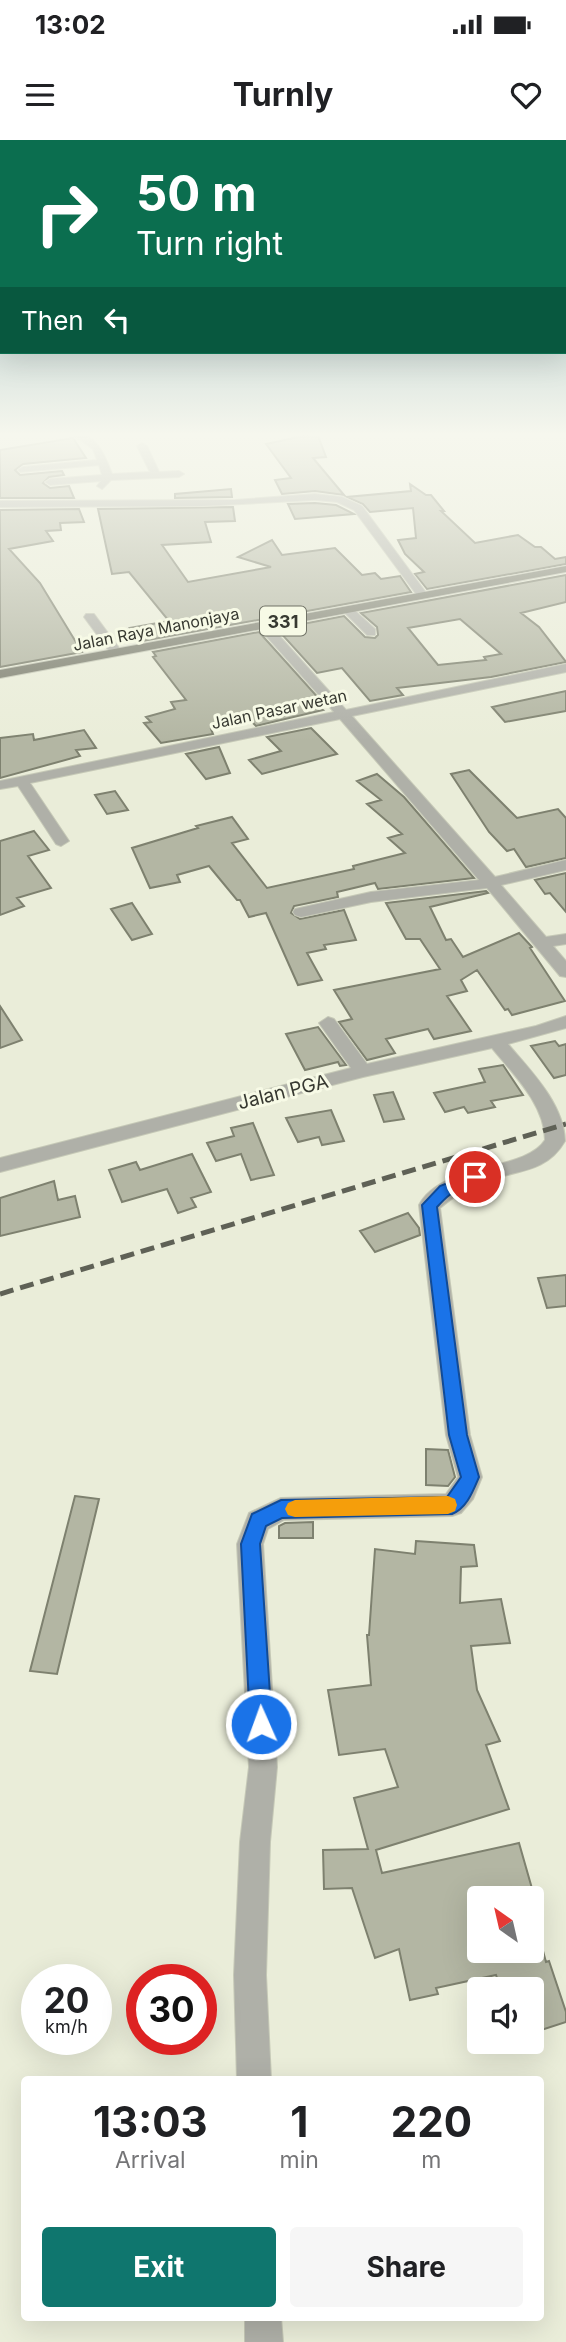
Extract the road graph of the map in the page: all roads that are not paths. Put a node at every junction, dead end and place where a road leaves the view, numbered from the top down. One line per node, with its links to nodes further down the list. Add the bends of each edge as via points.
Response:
1 (379, 536): 3 (street)
2 (566, 569): 3 (main road, Jalan Raya Manonjaya / 331)
3 (423, 596): 4 (main road, Jalan Raya Manonjaya / 331)
4 (347, 609): 6 (main road, Jalan Raya Manonjaya / 331); 7 (street)
5 (90, 617): 8 (street)
6 (262, 625): 8 (main road, Jalan Raya Manonjaya / 331); 11 (street)
7 (371, 632)
8 (116, 652): 10 (main road, Jalan Raya Manonjaya / 331)
9 (566, 668): 11 (street, Jalan Pasar wetan)
10 (0, 674)
11 (341, 714): 12 (street, Jalan Pasar wetan); 16 (street)
12 (22, 781): 13 (street, Jalan Pasar wetan); 14 (street)
13 (0, 785)
14 (61, 841)
15 (566, 865): 16 (street)
16 (491, 883): 17 (street, via 371,897); 19 (street)
17 (301, 912)
18 (566, 939): 19 (street)
19 (543, 943): 20 (street)
20 (566, 972)
21 (566, 1022): 23 (street, Jalan PGA)
22 (328, 1023): 24 (street)
23 (495, 1040): 24 (street, Jalan PGA); 26 (street, via 528,1081 555,1128 556,1139 549,1152 533,1161 475,1177 446,1190 429,1205 458,1435 470,1477 464,1491 452,1505 281,1509 258,1521 250,1544 263,1768 250,1975)
24 (363, 1071): 25 (street, Jalan PGA)
25 (0, 1165)
26 (254, 2076)
27 (263, 2321): 28 (street)
28 (264, 2342)

